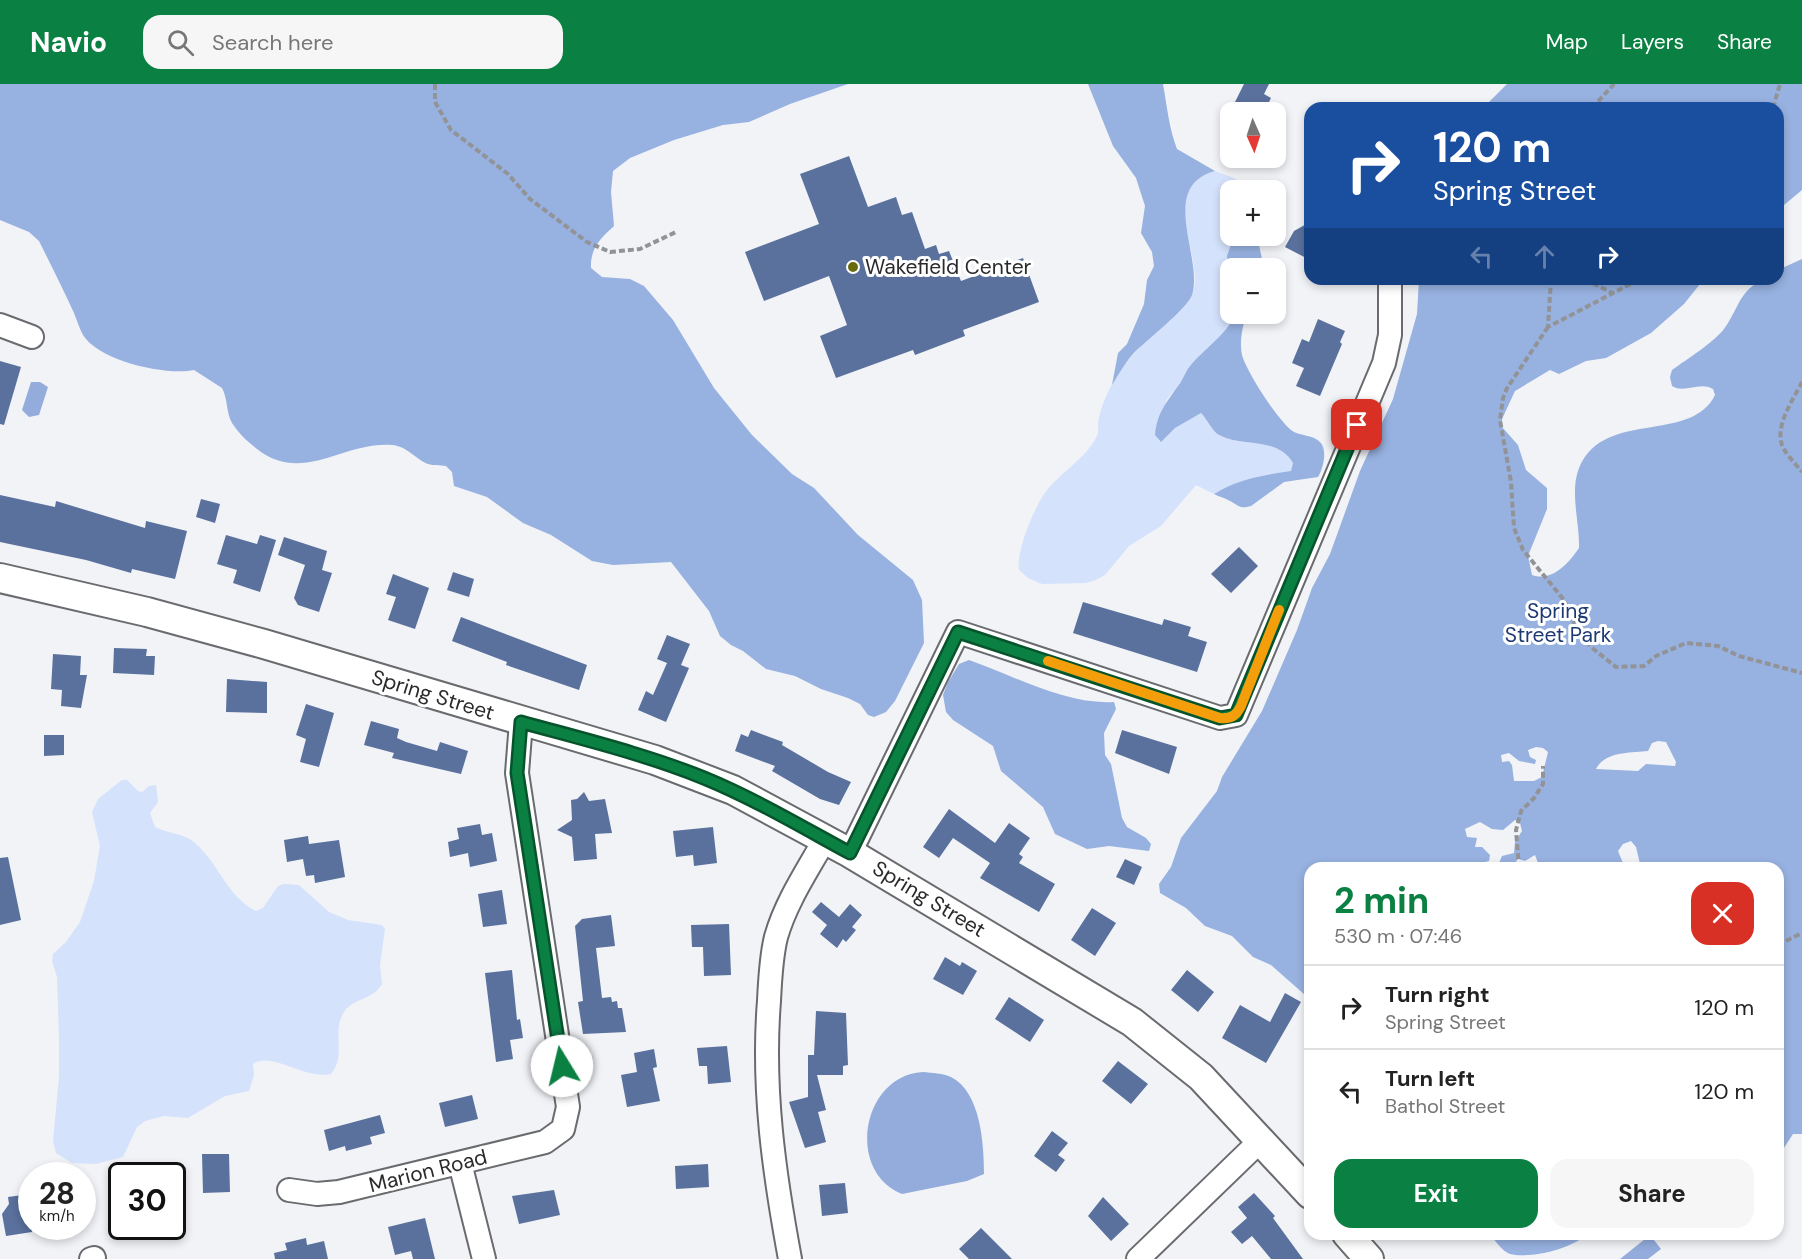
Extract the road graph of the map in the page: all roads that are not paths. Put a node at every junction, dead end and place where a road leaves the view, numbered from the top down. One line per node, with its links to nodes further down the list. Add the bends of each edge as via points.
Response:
1 (1390, 285): 7 (street, via 1390,334 1384,363 1241,706 1233,717 1220,718 958,632)
2 (0, 325): 3 (street)
3 (32, 337)
4 (0, 578): 5 (street, Spring Street, via 207,627)
5 (521, 722): 6 (street, Spring Street, via 703,777); 9 (street, Marion Road, via 517,773 568,1107 563,1129 545,1142)
6 (825, 839): 7 (street, Spring Street); 14 (street, via 782,920 769,993 768,1113)
7 (850, 853): 8 (street, Spring Street, via 1132,1022 1202,1077)
8 (1261, 1140): 10 (street, Spring Street); 15 (street)
9 (460, 1163): 11 (street, Marion Road, via 332,1194); 13 (street)
10 (1304, 1187)
11 (289, 1190)
12 (1352, 1240): 16 (street)
13 (484, 1259)
14 (790, 1259)
15 (1138, 1259)
16 (1369, 1259)

